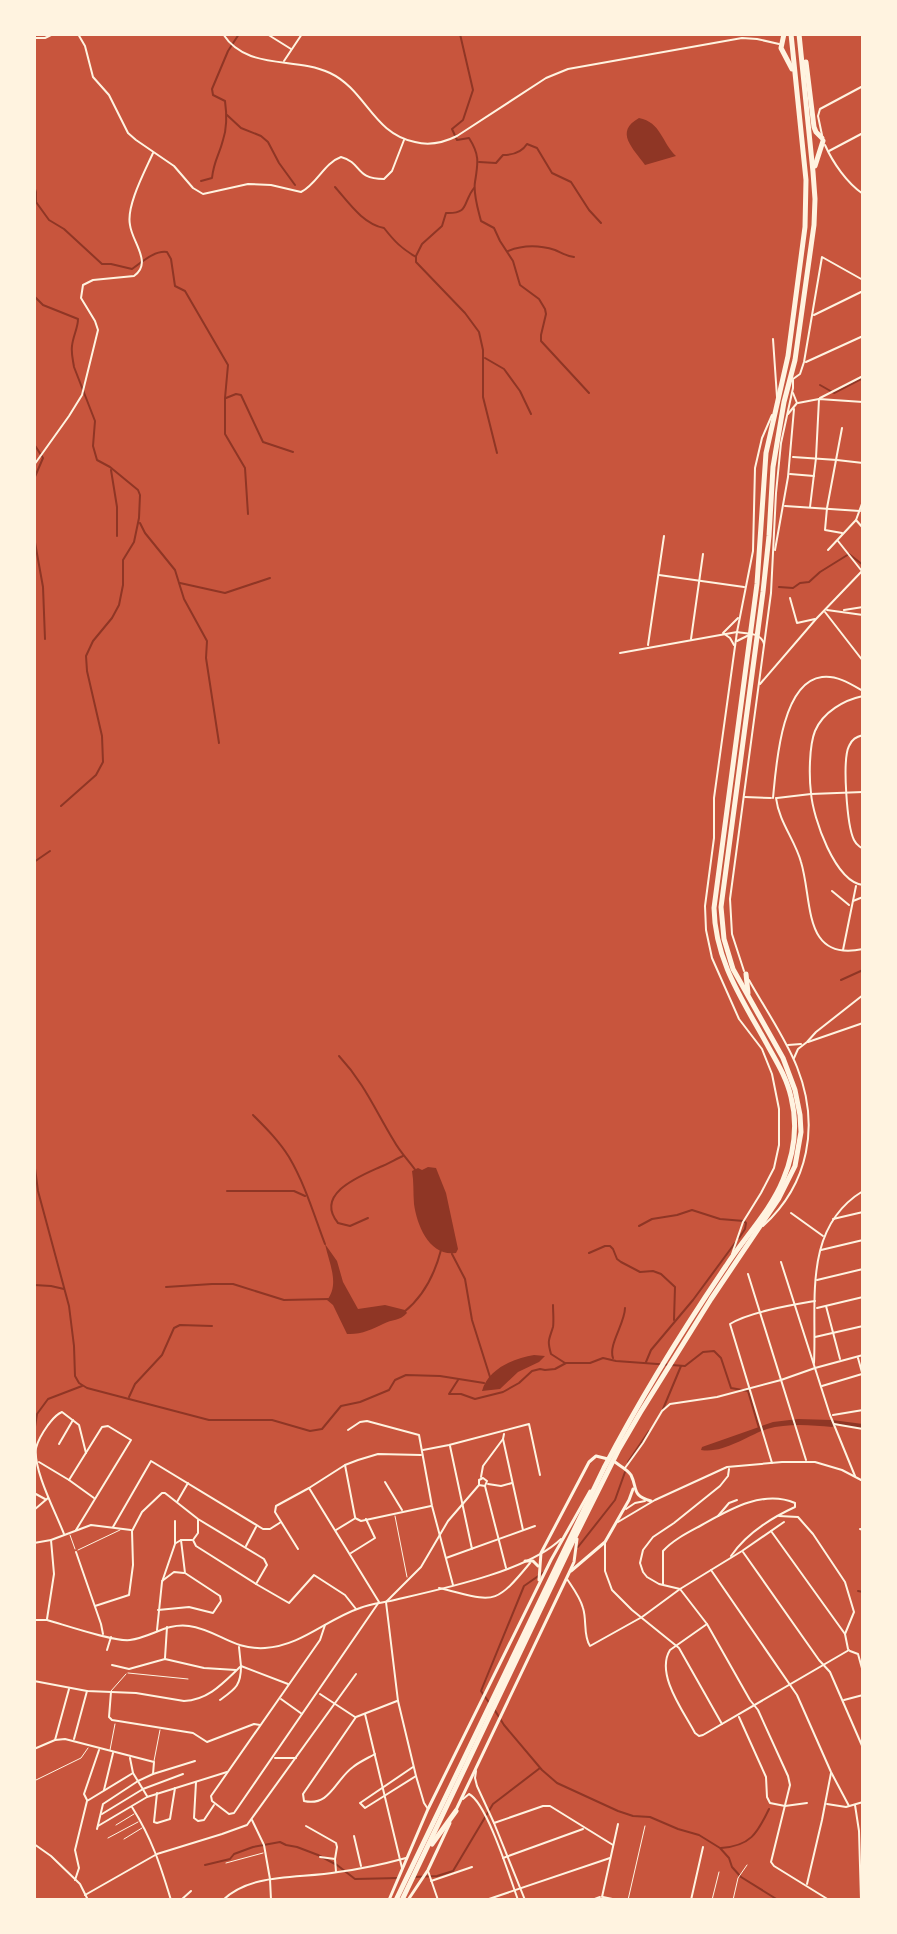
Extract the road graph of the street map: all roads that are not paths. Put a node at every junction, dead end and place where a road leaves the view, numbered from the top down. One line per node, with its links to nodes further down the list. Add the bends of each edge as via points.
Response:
1 (53, 34): 8 (street)
2 (78, 34): 19 (street, via 93,77 125,128)
3 (223, 34): 12 (street, via 249,57)
4 (267, 34): 10 (street)
5 (302, 34): 10 (street)
6 (791, 34): 9 (highway); 13 (highway); 18 (highway)
7 (799, 34): 11 (highway)
8 (34, 38)
9 (783, 39): 17 (street, via 742,38 568,69 449,140); 18 (highway)
10 (292, 50): 12 (street)
11 (802, 54): 13 (highway); 16 (highway, via 814,127)
12 (284, 62): 17 (street, via 338,77 387,130)
13 (804, 79): 22 (highway)
14 (863, 86): 16 (street, via 819,112)
15 (863, 133): 20 (street)
16 (823, 139): 20 (street); 21 (highway)
17 (404, 140): 19 (street, via 384,179 364,176 350,160 338,158 308,189 298,192 248,184 203,194)
18 (802, 141): 34 (highway, via 805,227 788,356)
19 (154, 152): 45 (street, via 129,217 143,266 134,276 83,285 81,298 98,330 82,395)
20 (828, 152): 21 (highway); 23 (street)
21 (816, 162): 22 (highway)
22 (813, 177): 30 (highway, via 814,225)
23 (863, 194)
24 (863, 280): 26 (street, via 822,257)
25 (863, 291): 26 (street)
26 (813, 315): 29 (street)
27 (863, 336): 29 (street)
28 (773, 339): 34 (street)
29 (804, 362): 32 (street)
30 (793, 371): 32 (street); 76 (highway, via 774,458 769,536)
31 (863, 376): 35 (street)
32 (793, 379): 33 (street)
33 (793, 388): 37 (street); 39 (street)
34 (777, 398): 38 (highway)
35 (819, 399): 36 (street); 37 (street); 42 (street)
36 (863, 402)
37 (796, 404): 39 (street); 41 (street)
38 (775, 408): 64 (street, via 755,468 753,551); 76 (highway, via 765,462)
39 (786, 417): 58 (street)
40 (842, 428): 43 (street)
41 (791, 457): 42 (street); 46 (street)
42 (816, 458): 43 (street); 47 (street)
43 (837, 460): 44 (street); 51 (street)
44 (863, 463)
45 (34, 465)
46 (788, 474): 47 (street); 49 (street)
47 (814, 476): 50 (street)
48 (863, 500): 52 (street)
49 (784, 506): 50 (street); 58 (street)
50 (810, 507): 51 (street)
51 (827, 508): 52 (street); 55 (street, via 825,531)
52 (860, 511): 53 (street)
53 (856, 520): 54 (street); 55 (street)
54 (863, 528)
55 (842, 533): 57 (street)
56 (664, 536): 62 (street)
57 (837, 540): 59 (street); 61 (street)
58 (775, 550): 81 (street)
59 (828, 550)
60 (703, 554): 63 (street)
61 (862, 571): 68 (street)
62 (658, 575): 63 (street); 80 (street)
63 (699, 581): 64 (street); 77 (street)
64 (745, 587): 72 (street)
65 (790, 598): 73 (street, via 796,622)
66 (863, 607): 67 (street)
67 (855, 608): 69 (street); 70 (street)
68 (825, 610): 69 (street); 73 (street); 83 (street)
69 (841, 611): 70 (street)
70 (856, 613): 71 (street)
71 (863, 615)
72 (740, 617): 74 (street); 75 (street)
73 (816, 619): 84 (street)
74 (737, 632): 75 (street); 76 (street); 79 (street)
75 (723, 633): 77 (street); 79 (street)
76 (753, 633): 78 (highway); 79 (street); 81 (street)
77 (691, 639): 80 (street)
78 (752, 644): 103 (highway, via 721,907 728,954); 118 (highway, via 715,926 726,969 786,1080 795,1135 782,1183)
79 (735, 646): 109 (street, via 714,798 705,922 716,967 739,1019 762,1049)
80 (647, 648): 82 (street)
81 (765, 649): 84 (street)
82 (620, 653)
83 (863, 661)
84 (760, 684): 90 (street)
85 (863, 693): 89 (street, via 825,715 815,729); 91 (street, via 824,676 798,693 783,732)
86 (863, 735): 88 (street, via 856,737 845,757)
87 (863, 792): 88 (street)
88 (846, 793): 89 (street); 92 (street, via 852,836)
89 (811, 794): 91 (street); 93 (street, via 827,846 844,876)
90 (744, 797): 91 (street); 101 (street, via 730,908 734,943)
91 (775, 798): 100 (street, via 802,864 814,928 827,946)
92 (863, 849)
93 (856, 884): 94 (street); 97 (street)
94 (863, 885)
95 (832, 891): 98 (street)
96 (863, 897): 97 (street)
97 (852, 901): 98 (street)
98 (851, 907): 100 (street)
99 (863, 949): 100 (street)
100 (843, 952)
101 (746, 974): 103 (highway); 106 (street)
102 (863, 995): 105 (street)
103 (749, 998): 114 (highway, via 790,1074 801,1124 788,1183)
104 (863, 1023): 105 (street)
105 (807, 1042): 106 (street); 107 (street)
106 (786, 1044): 107 (street)
107 (793, 1058): 108 (street)
108 (802, 1093): 109 (street); 114 (street, via 808,1136 802,1168 783,1205)
109 (780, 1098): 118 (street, via 774,1168 743,1222)
110 (863, 1191): 113 (street)
111 (863, 1212): 113 (street)
112 (791, 1213): 115 (street)
113 (832, 1220): 115 (street)
114 (756, 1232): 150 (highway)
115 (824, 1237): 117 (street)
116 (863, 1240): 117 (street)
117 (820, 1250): 122 (street)
118 (730, 1259): 150 (highway)
119 (781, 1262): 125 (street)
120 (863, 1269): 122 (street)
121 (748, 1274): 128 (street)
122 (816, 1280): 124 (street)
123 (863, 1297): 126 (street)
124 (815, 1301): 125 (street); 127 (street)
125 (793, 1305): 128 (street); 135 (street)
126 (826, 1306): 127 (street); 130 (street)
127 (815, 1308): 131 (street)
128 (761, 1314): 137 (street); 139 (street, via 730,1327)
129 (863, 1326): 130 (street)
130 (833, 1333): 131 (street); 134 (street)
131 (815, 1337): 135 (street)
132 (863, 1355): 133 (street)
133 (858, 1356): 134 (street); 136 (street)
134 (841, 1361): 135 (street)
135 (814, 1366): 137 (street); 138 (street)
136 (863, 1375): 138 (street)
137 (781, 1380): 139 (street); 155 (street)
138 (821, 1386): 141 (street)
139 (750, 1387): 156 (street); 159 (street, via 664,1407)
140 (863, 1410): 141 (street)
141 (830, 1415): 143 (street)
142 (73, 1419): 148 (street); 152 (street); 154 (street, via 60,1412 38,1442)
143 (834, 1424): 144 (street); 162 (street)
144 (863, 1429)
145 (348, 1430): 151 (street, via 367,1421 389,1426 419,1435)
146 (504, 1431): 147 (street); 149 (street); 161 (street, via 529,1424)
147 (503, 1439): 163 (street, via 483,1466); 169 (street)
148 (59, 1444)
149 (449, 1445): 151 (street); 182 (street)
150 (617, 1448): 160 (highway)
151 (421, 1450): 153 (street)
152 (86, 1454): 164 (street); 176 (street, via 102,1427 131,1440)
153 (423, 1455): 157 (street, via 378,1454); 181 (street)
154 (37, 1462): 164 (street); 175 (street)
155 (807, 1462): 156 (street); 162 (street)
156 (772, 1463): 158 (street)
157 (345, 1465): 173 (street); 189 (street)
158 (729, 1467): 177 (street); 238 (street, via 720,1486 643,1550 643,1572)
159 (625, 1468): 172 (main road); 223 (main road, via 605,1457 592,1458)
160 (606, 1469): 165 (highway); 180 (highway)
161 (540, 1475)
162 (855, 1476): 166 (street)
163 (481, 1478): 170 (street); 171 (street)
164 (69, 1480): 176 (street)
165 (597, 1481): 205 (main road); 389 (highway)
166 (863, 1481)
167 (189, 1482): 179 (street); 195 (street); 198 (street, via 151,1461)
168 (385, 1482): 184 (street)
169 (512, 1483): 171 (street); 201 (street)
170 (479, 1485): 171 (street); 182 (street)
171 (486, 1485): 209 (street)
172 (633, 1485): 177 (main road, via 640,1497); 186 (main road)
173 (309, 1488): 193 (street, via 276,1506); 203 (street)
174 (34, 1493): 175 (street)
175 (47, 1498): 183 (street); 207 (street)
176 (95, 1498): 200 (street)
177 (653, 1500): 186 (street); 197 (street)
178 (737, 1500): 188 (street)
179 (177, 1503): 190 (street); 202 (street, via 159,1494)
180 (592, 1505): 217 (main road); 359 (highway)
181 (432, 1506): 184 (street); 208 (street)
182 (461, 1506): 208 (street); 219 (street)
183 (34, 1510)
184 (402, 1511): 185 (street)
185 (394, 1513): 191 (street); 234 (lane)
186 (621, 1513): 197 (main road)
187 (776, 1516): 188 (street, via 795,1503 768,1499); 226 (street); 254 (street, via 798,1517 843,1578 854,1611)
188 (717, 1517): 238 (street, via 665,1549)
189 (355, 1518): 191 (street); 203 (street)
190 (198, 1519): 212 (street); 216 (street)
191 (366, 1519): 222 (street, via 375,1538)
192 (175, 1521): 215 (street)
193 (281, 1522): 195 (street, via 267,1530); 218 (street)
194 (784, 1522): 204 (street)
195 (257, 1525): 216 (street)
196 (535, 1526): 201 (street)
197 (614, 1526): 213 (main road)
198 (113, 1527): 199 (street); 200 (street, via 95,1524)
199 (122, 1529): 202 (street); 221 (lane)
200 (76, 1530): 206 (street)
201 (523, 1530): 209 (street)
202 (132, 1531): 244 (street, via 129,1595)
203 (336, 1531): 222 (street)
204 (771, 1531): 220 (street); 254 (street)
205 (567, 1532): 223 (street); 240 (main road)
206 (69, 1533): 207 (street); 221 (lane)
207 (64, 1534): 210 (street)
208 (440, 1535): 225 (street); 234 (street)
209 (499, 1539): 219 (street); 229 (street)
210 (51, 1540): 214 (street); 249 (street, via 54,1574)
211 (181, 1540): 212 (street); 215 (street); 232 (street)
212 (193, 1540): 236 (street)
213 (605, 1542): 224 (main road); 247 (street, via 610,1586)
214 (34, 1543)
215 (175, 1544): 235 (street)
216 (245, 1547): 236 (street, via 267,1561)
217 (575, 1547): 224 (main road); 233 (main road)
218 (298, 1549)
219 (472, 1549): 225 (street)
220 (742, 1551): 226 (street); 263 (street)
221 (76, 1552): 244 (street)
222 (350, 1553): 242 (street)
223 (541, 1553): 227 (street); 230 (main road)
224 (592, 1553): 233 (main road)
225 (445, 1558): 237 (street)
226 (729, 1559): 231 (street)
227 (525, 1561): 228 (main road); 229 (street)
228 (531, 1561): 230 (main road); 239 (street, via 494,1598)
229 (507, 1569): 237 (street)
230 (540, 1570): 240 (main road)
231 (711, 1570): 241 (street); 271 (street)
232 (185, 1573): 235 (street, via 174,1572); 246 (street, via 220,1596 216,1611)
233 (568, 1575): 247 (street, via 581,1602 590,1646); 306 (main road)
234 (408, 1580): 243 (street)
235 (162, 1582): 246 (street)
236 (256, 1584): 245 (street, via 289,1603 314,1575)
237 (453, 1585): 239 (street)
238 (662, 1585): 241 (street)
239 (439, 1588): 243 (street)
240 (536, 1589): 335 (main road)
241 (680, 1589): 247 (street); 251 (street)
242 (379, 1602): 243 (street); 245 (street); 276 (street)
243 (386, 1602): 280 (street)
244 (95, 1606): 255 (street)
245 (356, 1609): 250 (street)
246 (158, 1610): 253 (street)
247 (642, 1617): 257 (street)
248 (34, 1620): 249 (street)
249 (47, 1620): 255 (street)
250 (325, 1624): 258 (street, via 277,1647); 272 (street)
251 (707, 1624): 257 (street); 283 (street)
252 (167, 1627): 253 (street); 258 (street, via 192,1627); 261 (street)
253 (157, 1630): 256 (street, via 130,1640)
254 (845, 1634): 260 (street)
255 (103, 1635): 256 (street)
256 (111, 1637): 259 (street)
257 (677, 1645): 289 (street); 289 (street, via 666,1657 667,1681 698,1736)
258 (239, 1647): 264 (street)
259 (107, 1650)
260 (849, 1650): 263 (street); 267 (street, via 858,1654)
261 (165, 1659): 265 (street); 266 (street)
262 (112, 1665): 266 (street)
263 (824, 1665): 271 (street); 281 (street)
264 (241, 1666): 265 (street); 272 (street); 279 (street, via 236,1688)
265 (237, 1670): 275 (street, via 196,1700)
266 (128, 1671): 269 (lane); 275 (lane)
267 (863, 1672)
268 (356, 1674): 282 (street)
269 (188, 1679)
270 (34, 1681): 273 (street)
271 (790, 1684): 283 (street); 308 (street)
272 (289, 1685): 278 (street)
273 (69, 1688): 274 (street); 292 (street)
274 (87, 1691): 275 (street); 293 (street)
275 (111, 1691): 288 (street, via 109,1717)
276 (318, 1693): 282 (street); 285 (street)
277 (863, 1695): 281 (street)
278 (280, 1698): 285 (street); 290 (street)
279 (220, 1700)
280 (398, 1701): 284 (street); 305 (street)
281 (842, 1701): 295 (street)
282 (335, 1705): 287 (street); 302 (street)
283 (754, 1705): 286 (street); 333 (street, via 789,1778)
284 (365, 1713): 287 (street); 299 (street)
285 (303, 1714): 301 (street)
286 (738, 1715): 289 (street); 333 (street, via 766,1777 767,1798)
287 (356, 1717): 299 (street, via 303,1794 304,1801 325,1799 351,1768)
288 (115, 1721): 291 (street); 298 (lane)
289 (722, 1724)
290 (261, 1727): 291 (street, via 254,1724 207,1742 193,1733); 307 (street)
291 (160, 1728): 304 (lane)
292 (55, 1740): 293 (street); 296 (street)
293 (74, 1740): 294 (street)
294 (89, 1746): 297 (street); 314 (lane, via 81,1758)
295 (863, 1748)
296 (34, 1749)
297 (100, 1749): 298 (street); 324 (street, via 84,1794)
298 (111, 1752): 300 (street); 319 (street)
299 (375, 1754): 316 (street)
300 (130, 1757): 304 (street); 309 (street)
301 (274, 1758): 302 (street); 327 (street, via 234,1813)
302 (296, 1758): 339 (street)
303 (195, 1761): 310 (street)
304 (154, 1762): 310 (street)
305 (414, 1766): 312 (street); 316 (street)
306 (477, 1767): 325 (main road); 341 (street, via 477,1786)
307 (228, 1772): 313 (street); 327 (street, via 210,1798)
308 (831, 1772): 329 (street); 334 (street)
309 (133, 1773): 315 (street); 319 (street)
310 (153, 1774): 315 (street)
311 (183, 1774): 318 (street)
312 (416, 1776): 321 (street); 335 (street)
313 (196, 1780): 317 (street); 327 (street, via 193,1815 198,1821 207,1818)
314 (34, 1781)
315 (138, 1781): 318 (street); 338 (street, via 103,1804)
316 (383, 1786): 321 (street); 323 (street)
317 (175, 1787): 320 (street); 320 (street, via 169,1821 155,1823)
318 (143, 1789): 322 (street); 338 (street)
319 (104, 1791): 324 (street)
320 (157, 1793): 322 (street)
321 (385, 1795): 330 (street); 364 (street)
322 (147, 1797): 332 (street)
323 (367, 1797): 330 (street); 330 (street, via 360,1803 364,1808)
324 (87, 1801): 375 (street, via 75,1850)
325 (461, 1801): 336 (main road); 342 (street, via 474,1795)
326 (863, 1802): 331 (street)
327 (215, 1803)
328 (807, 1803): 333 (street)
329 (825, 1804): 334 (street); 377 (street)
330 (372, 1805)
331 (855, 1805): 334 (street); 373 (street)
332 (132, 1806): 337 (street); 338 (street, via 98,1828)
333 (785, 1806): 377 (street, via 771,1862)
334 (849, 1806)
335 (428, 1809): 360 (main road)
336 (456, 1811): 359 (highway); 370 (main road)
337 (136, 1813): 340 (street); 344 (lane)
338 (101, 1815)
339 (252, 1820): 355 (street); 356 (street)
340 (141, 1821): 345 (street); 350 (lane)
341 (494, 1823): 342 (street); 348 (street, via 548,1806); 357 (street)
342 (489, 1824): 361 (street)
343 (618, 1824): 353 (street)
344 (116, 1825)
345 (144, 1826): 351 (lane); 356 (street)
346 (306, 1826): 363 (street, via 336,1843)
347 (645, 1826): 397 (lane)
348 (585, 1829): 353 (street); 357 (street)
349 (354, 1836): 368 (street)
350 (108, 1838)
351 (124, 1839)
352 (34, 1844): 375 (street)
353 (613, 1845): 362 (street)
354 (703, 1847): 398 (street)
355 (265, 1852): 365 (lane); 374 (street)
356 (157, 1854): 381 (street); 384 (street)
357 (508, 1856): 361 (street); 378 (street)
358 (320, 1857): 363 (street)
359 (422, 1857): 389 (highway)
360 (406, 1858): 364 (street); 369 (main road)
361 (502, 1858): 379 (street)
362 (610, 1858): 378 (street); 382 (street)
363 (335, 1859): 372 (street)
364 (400, 1860): 368 (street); 369 (street)
365 (226, 1863)
366 (747, 1865): 400 (lane)
367 (472, 1867): 376 (street)
368 (361, 1868): 372 (street)
369 (403, 1869): 388 (main road)
370 (428, 1870): 376 (street); 390 (main road)
371 (719, 1872): 399 (lane)
372 (336, 1873): 374 (street)
373 (862, 1873): 402 (street)
374 (270, 1879): 386 (street); 387 (street)
375 (75, 1880): 381 (street)
376 (431, 1881): 391 (street)
377 (806, 1886): 401 (street)
378 (520, 1888): 379 (street); 394 (street)
379 (515, 1890): 392 (street); 393 (street)
380 (191, 1891): 385 (street)
381 (85, 1895): 383 (street)
382 (602, 1897): 395 (street); 396 (street)
383 (88, 1900)
384 (171, 1900)
385 (181, 1900)
386 (223, 1900)
387 (271, 1900)
388 (389, 1900)
389 (399, 1900)
390 (408, 1900)
391 (438, 1900)
392 (486, 1900)
393 (518, 1900)
394 (525, 1900)
395 (592, 1900)
396 (617, 1900)
397 (628, 1900)
398 (691, 1900)
399 (712, 1900)
400 (733, 1900)
401 (829, 1900)
402 (861, 1900)

